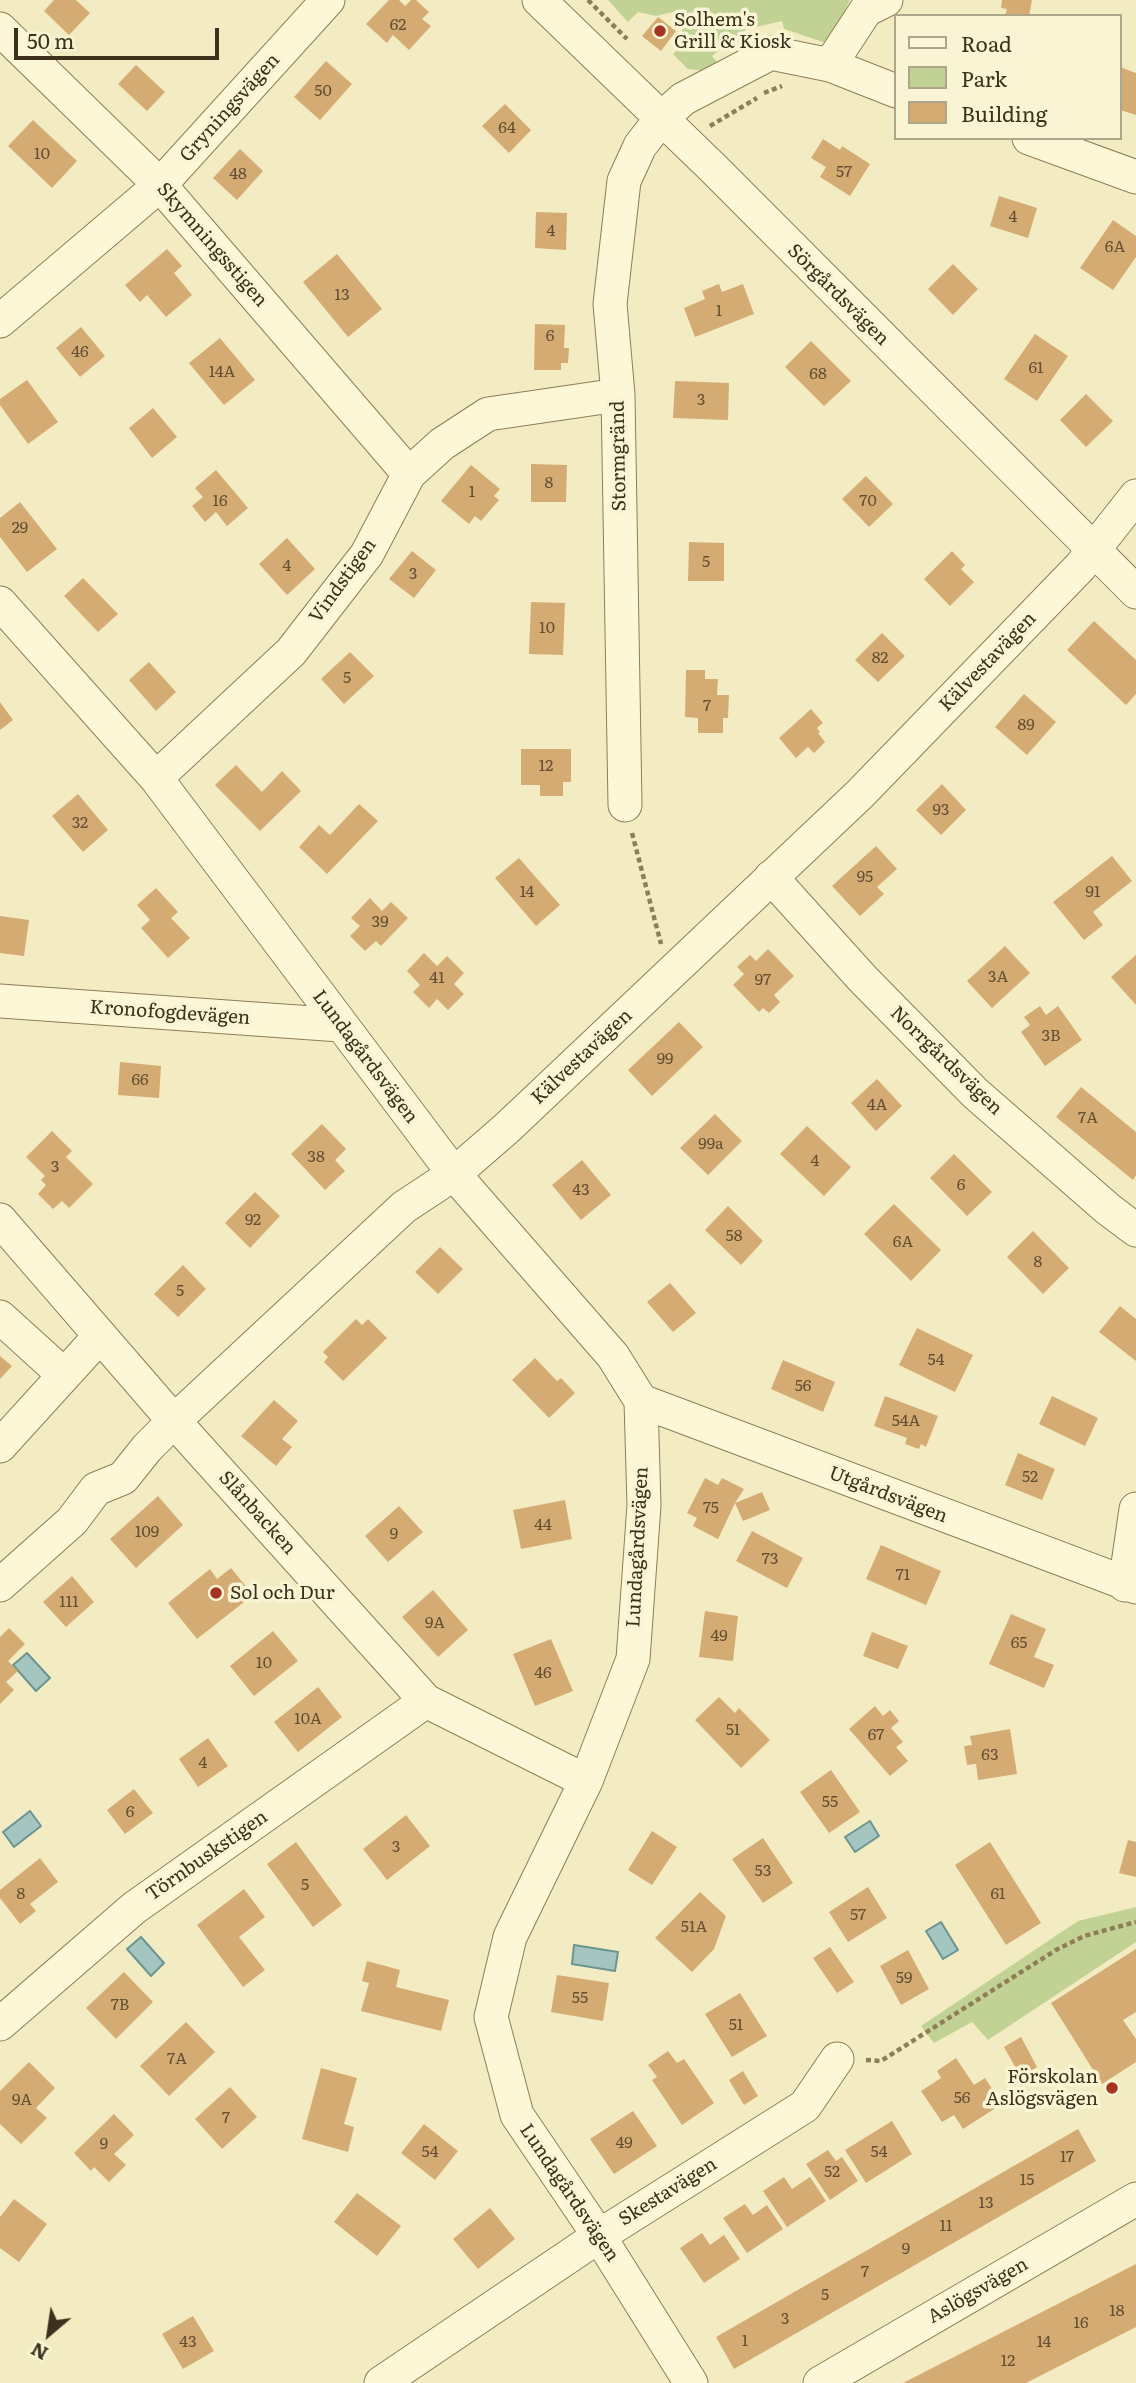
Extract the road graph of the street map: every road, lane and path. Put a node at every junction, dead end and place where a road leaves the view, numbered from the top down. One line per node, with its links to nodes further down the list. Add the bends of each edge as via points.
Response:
1 (328, 0): 12 (street, Gryningsvägen)
2 (542, 1): 8 (street, Sörgårdsvägen)
3 (881, 1): 5 (street, via 866,10)
4 (0, 29): 12 (street, Skymningsstigen)
5 (831, 65): 7 (street, Stormgränd); 8 (street, Stormgränd, via 771,53 684,99)
6 (787, 83): 9 (path)
7 (894, 90)
8 (661, 119): 14 (street, Stormgränd, via 640,146 624,181 610,304); 17 (street, Sörgårdsvägen)
9 (706, 128)
10 (1034, 140): 11 (street)
11 (1136, 177)
12 (160, 185): 13 (street, Gryningsvägen); 15 (street, Skymningsstigen)
13 (0, 321)
14 (618, 395): 15 (street, Vindstigen, via 488,414 442,444); 21 (street, Stormgränd)
15 (410, 474): 20 (street, Vindstigen, via 368,554 290,652)
16 (1136, 496): 17 (street, Kälvestavägen)
17 (1094, 551): 18 (street, Sörgårdsvägen); 22 (street, Kälvestavägen, via 860,794)
18 (1136, 592)
19 (0, 603): 20 (street, Lundagårdsvägen)
20 (156, 778): 25 (street, Lundagårdsvägen)
21 (625, 805): 23 (path)
22 (771, 877): 23 (street, Kälvestavägen); 28 (street, Norrgårdsvägen, via 975,1093)
23 (668, 975): 26 (street, Kälvestavägen)
24 (0, 1002): 25 (street, Kronofogdevägen)
25 (340, 1025): 26 (street, Lundagårdsvägen)
26 (454, 1174): 32 (street, Lundagårdsvägen, via 613,1356); 33 (street, Kälvestavägen, via 404,1207)
27 (0, 1220): 30 (street, Slånbacken)
28 (1136, 1230)
29 (0, 1317): 31 (street)
30 (100, 1335): 31 (street); 33 (street, Slånbacken)
31 (64, 1375): 34 (street)
32 (640, 1401): 37 (street, Utgårdsvägen); 39 (street, Lundagårdsvägen, via 645,1505 632,1659)
33 (174, 1421): 36 (street, Kälvestavägen, via 123,1478 96,1489 72,1521); 38 (street, Slånbacken)
34 (0, 1446)
35 (1136, 1509): 37 (street)
36 (0, 1585)
37 (1131, 1586)
38 (426, 1701): 39 (street, Slånbacken); 41 (street, Törnbuskstigen, via 134,1908)
39 (586, 1781): 44 (street, Lundagårdsvägen, via 510,1937 491,2017 517,2115)
40 (1136, 1922): 42 (path, via 1084,1936 1056,1950 881,2061)
41 (0, 2024)
42 (837, 2059): 44 (street, Skestavägen, via 805,2106)
43 (1136, 2199): 47 (street, Aslögsvägen)
44 (598, 2236): 45 (street, Skestavägen); 46 (street, Lundagårdsvägen)
45 (381, 2383)
46 (691, 2383)
47 (820, 2383)

